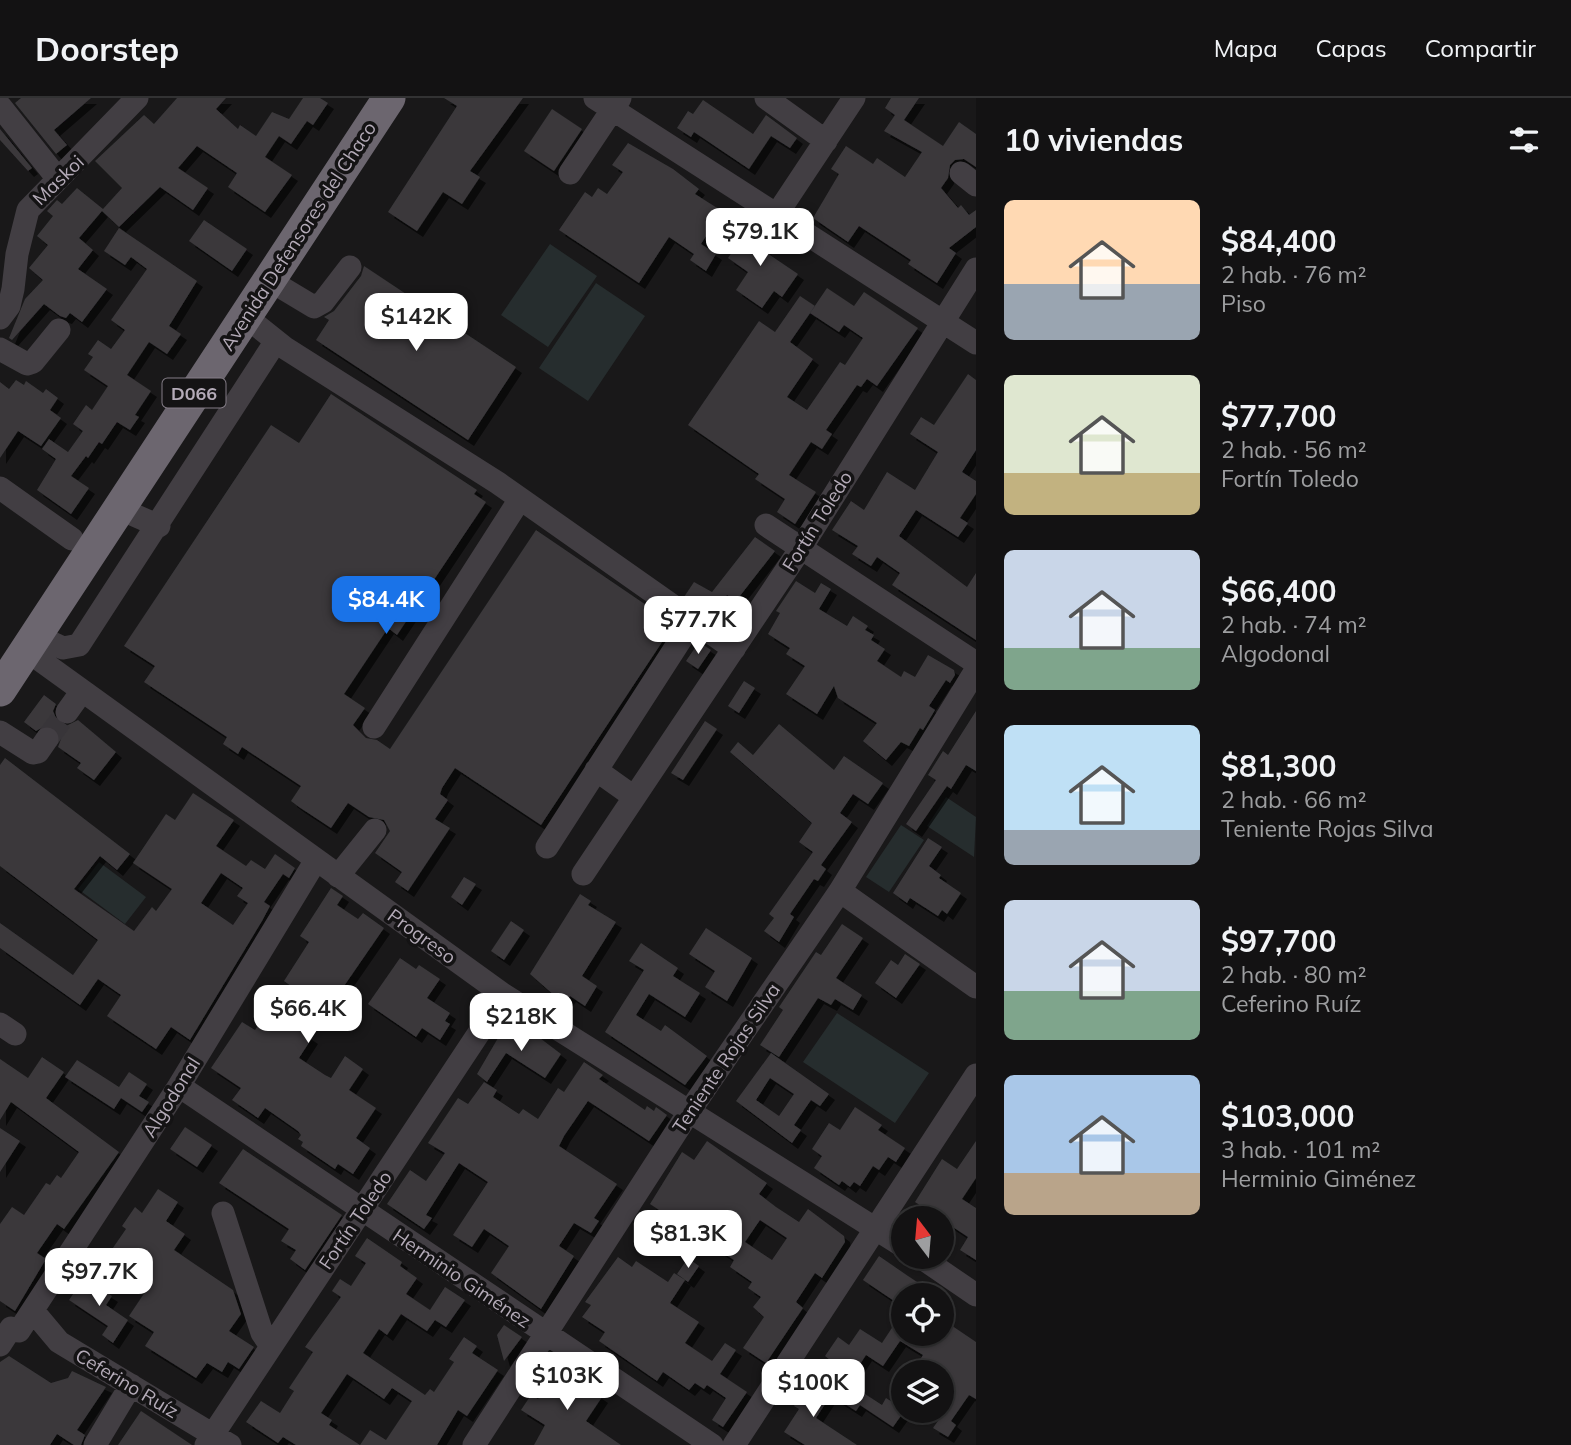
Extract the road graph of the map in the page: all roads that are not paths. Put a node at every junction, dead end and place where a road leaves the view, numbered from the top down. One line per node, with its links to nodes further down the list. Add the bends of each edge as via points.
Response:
1 (137, 98): 10 (street, Maskoi)
2 (362, 98): 27 (highway, Avenida Defensores del Chaco / D066)
3 (389, 98): 14 (highway, Avenida Defensores del Chaco / D066)
4 (766, 98): 8 (street)
5 (854, 98): 8 (street)
6 (609, 102): 9 (street); 11 (street)
7 (0, 106): 10 (street)
8 (826, 141): 11 (street)
9 (570, 173)
10 (58, 179): 16 (street, Maskoi, via 28,210 9,306)
11 (777, 214): 17 (street)
12 (350, 267): 14 (street, via 314,307)
13 (976, 269): 17 (street, Fortín Toledo)
14 (269, 280): 15 (highway, Avenida Defensores del Chaco / D066)
15 (245, 316): 19 (street); 24 (highway, Avenida Defensores del Chaco / D066)
16 (0, 318)
17 (942, 320): 20 (street); 28 (street, Fortín Toledo)
18 (60, 330): 21 (street, via 27,364)
19 (276, 341): 23 (street); 25 (street)
20 (976, 343)
21 (0, 349)
22 (0, 488): 27 (street)
23 (520, 499): 29 (street); 37 (street)
24 (118, 508): 25 (street); 30 (highway, Avenida Defensores del Chaco / D066)
25 (159, 526): 30 (street, via 79,645)
26 (766, 526): 28 (street)
27 (72, 539): 30 (highway, Avenida Defensores del Chaco / D066)
28 (801, 548): 31 (street, Fortín Toledo); 32 (street)
29 (692, 621): 31 (street); 40 (street)
30 (34, 649): 34 (highway, Avenida Defensores del Chaco / D066); 35 (street, Progreso)
31 (734, 649): 41 (street, Fortín Toledo)
32 (976, 663)
33 (976, 670): 47 (street, Teniente Rojas Silva)
34 (0, 690)
35 (82, 691): 36 (street); 44 (street, Progreso)
36 (67, 712)
37 (374, 727)
38 (0, 732): 39 (street, via 33,753)
39 (47, 739)
40 (596, 770): 41 (street); 43 (street)
41 (634, 797): 45 (street, Fortín Toledo)
42 (374, 830): 46 (street)
43 (547, 847)
44 (316, 860): 46 (street, Progreso); 51 (street, Algodonal)
45 (583, 874)
46 (338, 876): 49 (street, Progreso)
47 (840, 891): 48 (street); 52 (street, Teniente Rojas Silva)
48 (976, 987)
49 (504, 995): 52 (street, Progreso); 53 (street, Fortín Toledo)
50 (976, 1074): 55 (street)
51 (179, 1086): 53 (street, Herminio Giménez); 59 (street, Algodonal)
52 (689, 1112): 55 (street, Progreso); 61 (street, Teniente Rojas Silva)
53 (361, 1210): 61 (street, Herminio Giménez); 63 (street, Fortín Toledo)
54 (223, 1213): 63 (street, via 262,1333)
55 (877, 1228): 56 (street, Progreso); 69 (street)
56 (891, 1238)
57 (938, 1269): 58 (street)
58 (976, 1295)
59 (33, 1311): 60 (street, Algodonal); 62 (street, Ceferino Ruíz)
60 (7, 1331): 62 (street)
61 (547, 1335): 67 (street, Teniente Rojas Silva); 68 (street, Herminio Giménez)
62 (59, 1342): 64 (street, Ceferino Ruíz)
63 (271, 1346): 65 (street, Fortín Toledo)
64 (131, 1385): 65 (street, Ceferino Ruíz); 66 (street)
65 (216, 1441)
66 (95, 1445)
67 (474, 1445)
68 (712, 1445)
69 (734, 1445)

